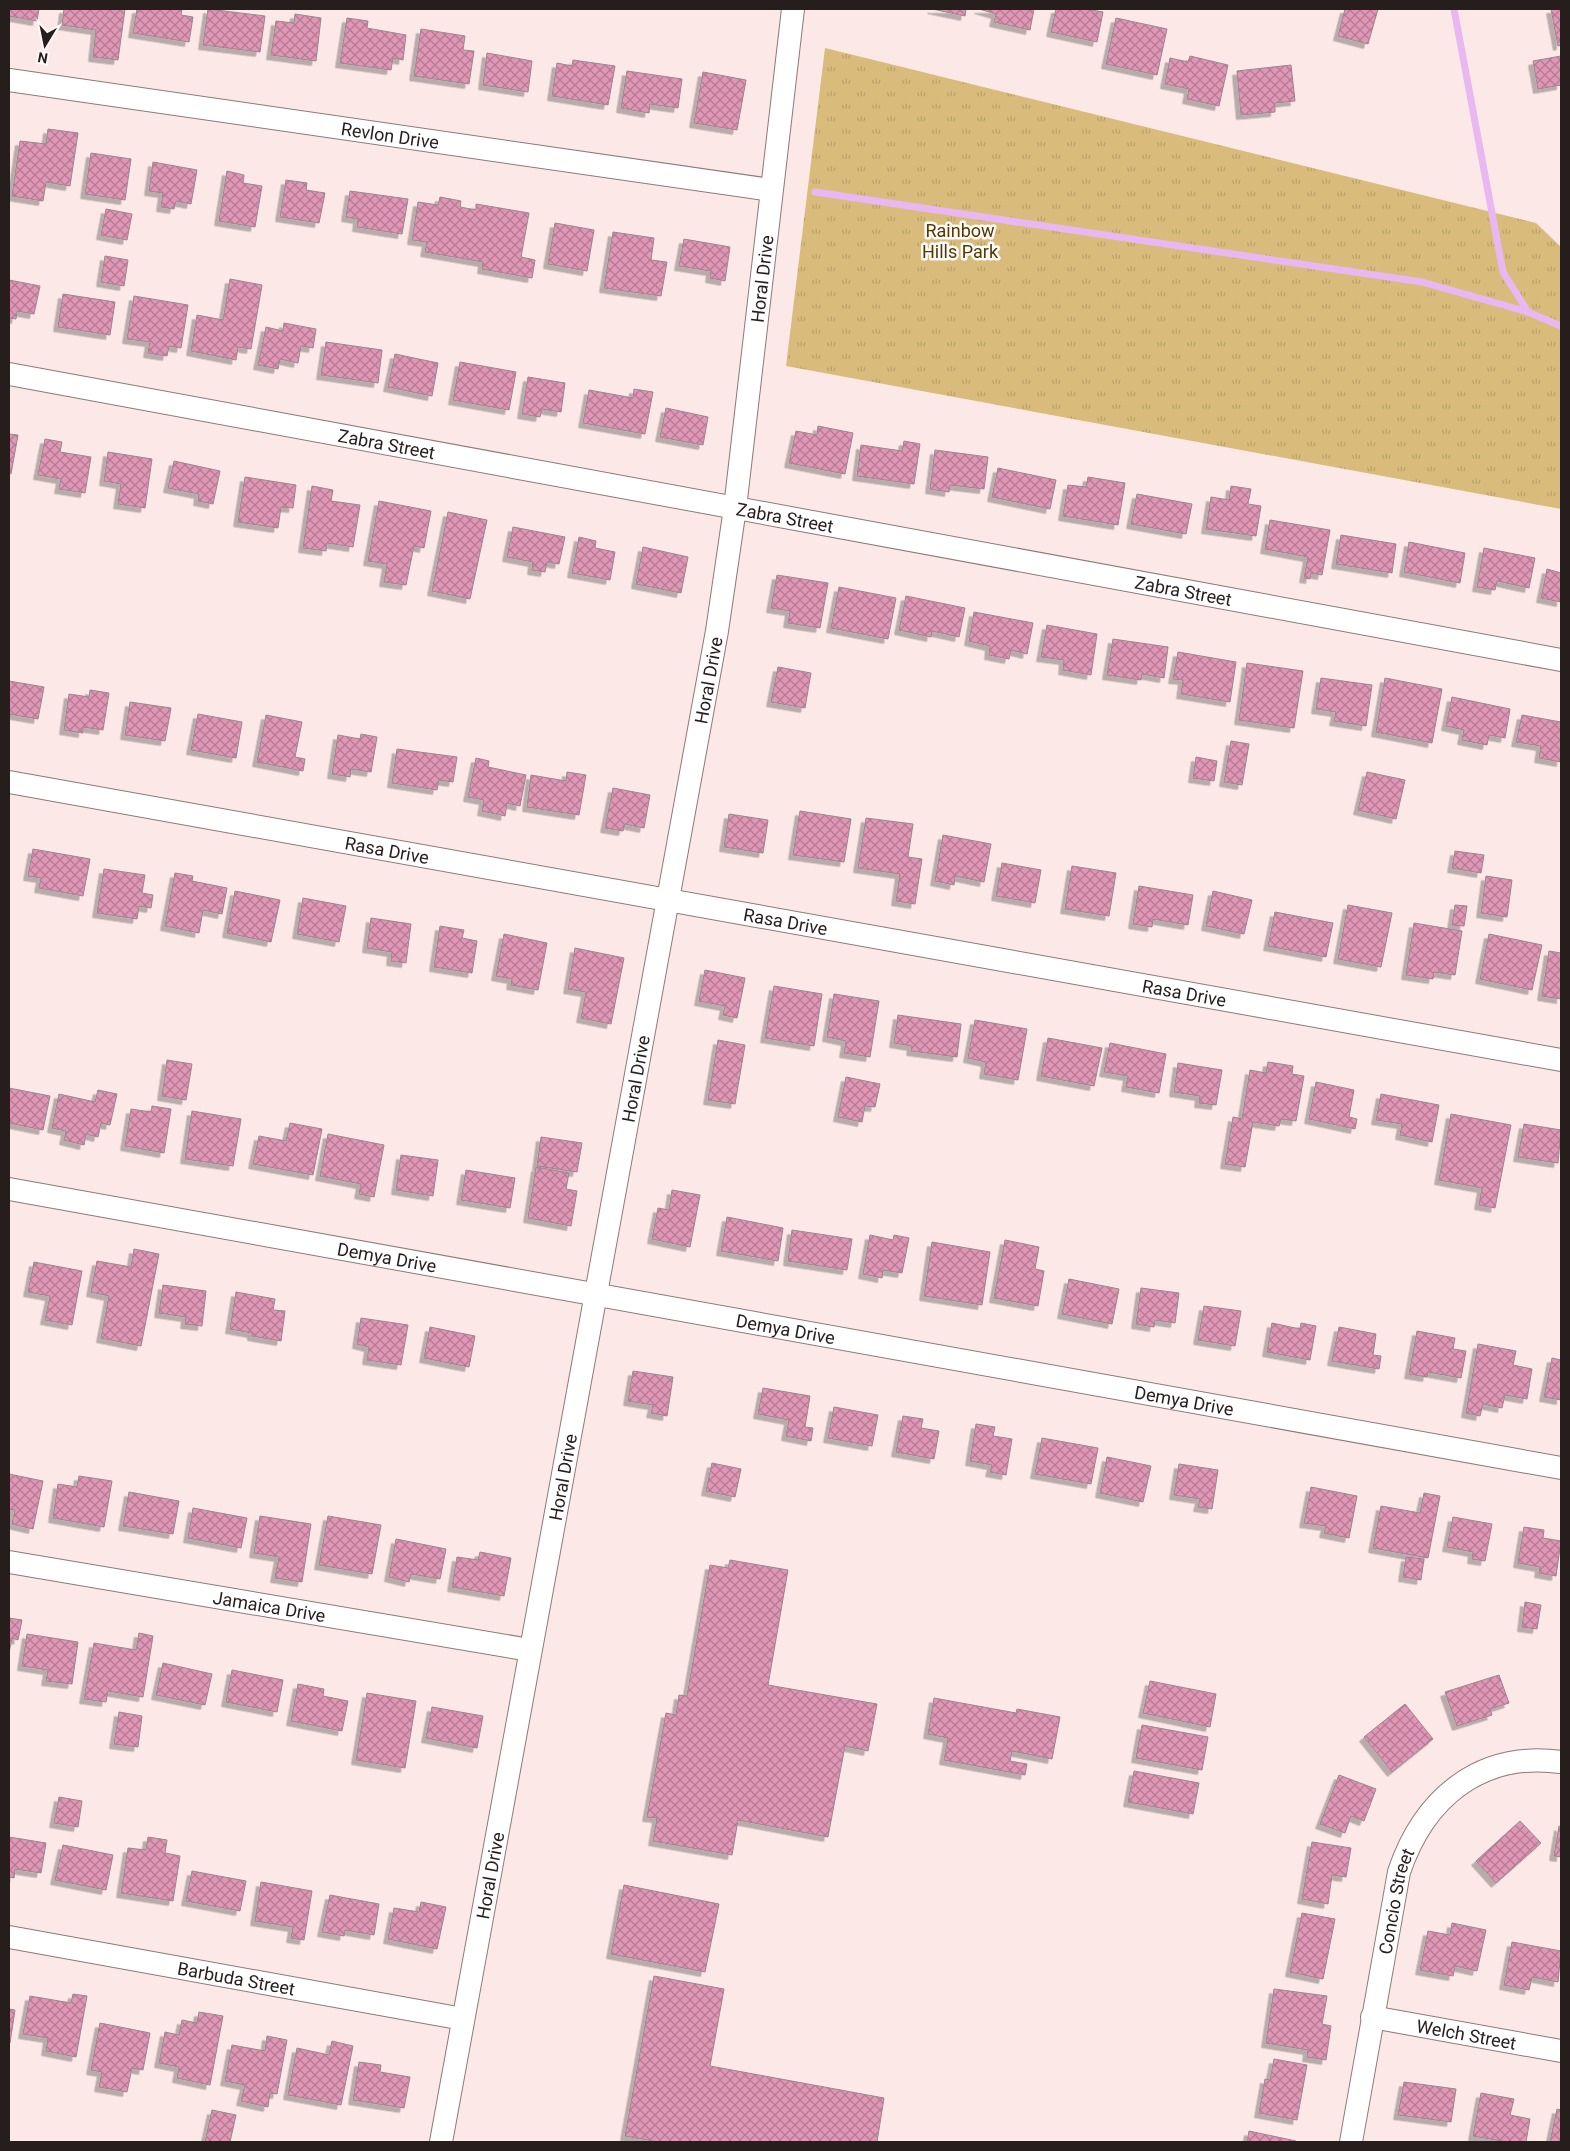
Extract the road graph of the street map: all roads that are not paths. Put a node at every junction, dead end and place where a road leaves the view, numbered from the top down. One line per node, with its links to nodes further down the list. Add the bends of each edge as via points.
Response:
1 (793, 9): 3 (street, Horal Drive)
2 (9, 80): 3 (street, Revlon Drive)
3 (771, 190): 5 (street, Horal Drive)
4 (9, 374): 5 (street, Zabra Street)
5 (735, 508): 6 (street, Zabra Street); 8 (street, Horal Drive, via 717,631)
6 (1561, 660)
7 (9, 782): 8 (street, Rasa Drive)
8 (666, 901): 9 (street, Rasa Drive); 11 (street, Horal Drive)
9 (1561, 1060)
10 (9, 1189): 11 (street, Demya Drive)
11 (594, 1295): 12 (street, Demya Drive); 14 (street, Horal Drive)
12 (1561, 1468)
13 (9, 1562): 14 (street, Jamaica Drive)
14 (530, 1650): 18 (street, Horal Drive)
15 (1561, 1762): 17 (street, Concio Street, via 1523,1760 1499,1766 1471,1778 1445,1796 1424,1818 1408,1844 1399,1872)
16 (9, 1937): 18 (street, Barbuda Street)
17 (1372, 2017): 19 (street, Welch Street); 21 (street, Concio Street)
18 (464, 2019): 20 (street, Horal Drive)
19 (1561, 2051)
20 (441, 2142)
21 (1351, 2142)

